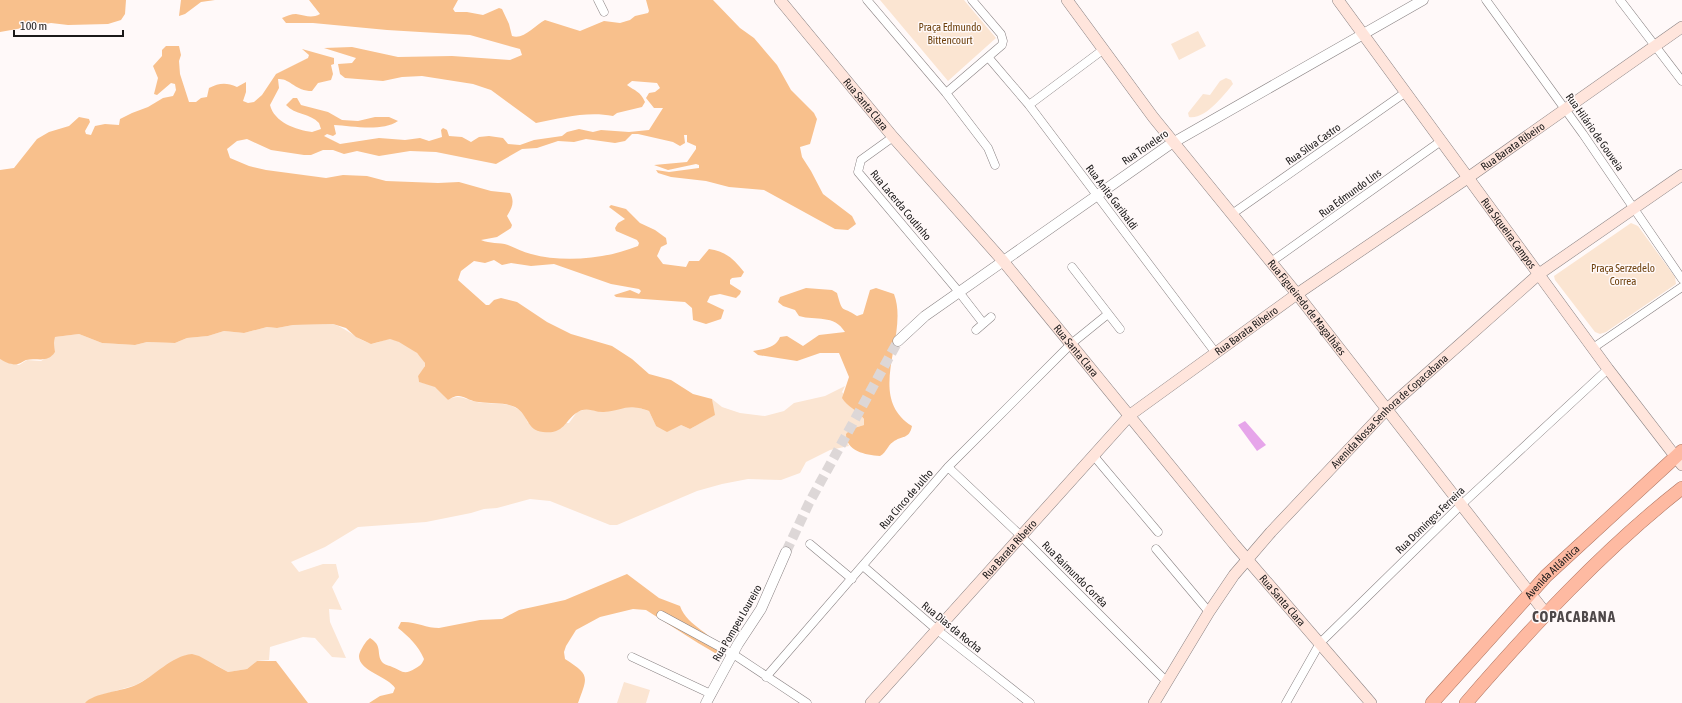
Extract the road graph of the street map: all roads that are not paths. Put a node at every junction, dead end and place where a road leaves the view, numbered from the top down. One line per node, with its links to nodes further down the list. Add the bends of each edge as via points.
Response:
1 (598, 0): 11 (street)
2 (780, 0): 22 (main road, Rua Santa Clara)
3 (867, 0): 19 (street)
4 (972, 0): 16 (street, via 1002,37 1002,45)
5 (1067, 0): 15 (main road, Rua Figueiredo de Magalhães)
6 (1338, 0): 13 (main road, Rua Siqueira Campos)
7 (1423, 0): 10 (street, Rua Tonelero)
8 (1486, 0): 21 (street, Rua Hilário de Gouveia)
9 (1620, 0): 14 (street)
10 (1412, 2): 13 (street, Rua Tonelero)
11 (604, 12)
12 (1682, 27): 14 (main road, Rua Barata Ribeiro)
13 (1363, 34): 18 (main road, Rua Siqueira Campos); 24 (street, Rua Tonelero)
14 (1655, 46): 17 (street); 21 (main road, Rua Barata Ribeiro)
15 (1104, 49): 20 (street); 24 (main road, Rua Figueiredo de Magalhães)
16 (988, 57): 19 (street); 20 (street, Rua Anita Garibaldi)
17 (1682, 81)
18 (1406, 92): 23 (main road, Rua Siqueira Campos); 30 (street, Rua Silva Castro)
19 (946, 93): 25 (street, via 988,148)
20 (1029, 105): 28 (street, Rua Anita Garibaldi)
21 (1565, 109): 27 (main road, Rua Barata Ribeiro); 29 (street, Rua Hilário de Gouveia)
22 (893, 137): 31 (main road, Rua Santa Clara); 37 (street, Rua Lacerda Coutinho, via 861,160 858,172)
23 (1442, 140): 27 (main road, Rua Siqueira Campos); 32 (street, Rua Edmundo Lins)
24 (1173, 142): 28 (street, Rua Tonelero); 30 (main road, Rua Figueiredo de Magalhães)
25 (995, 165)
26 (1682, 175): 29 (main road, Avenida Nossa Senhora de Copacabana)
27 (1469, 177): 34 (main road, Rua Siqueira Campos); 38 (main road, Rua Barata Ribeiro)
28 (1097, 195): 31 (street, Rua Tonelero); 47 (street, Rua Anita Garibaldi)
29 (1633, 209): 34 (main road, Avenida Nossa Senhora de Copacabana); 35 (street, Rua Hilário de Gouveia)
30 (1232, 214): 32 (main road, Rua Figueiredo de Magalhães)
31 (1003, 261): 37 (street, Rua Tonelero); 45 (main road, Rua Santa Clara)
32 (1270, 262): 38 (main road, Rua Figueiredo de Magalhães)
33 (1072, 267): 39 (street)
34 (1539, 274): 46 (main road, Rua Siqueira Campos); 49 (main road, Avenida Nossa Senhora de Copacabana)
35 (1682, 279)
36 (1682, 287): 46 (street)
37 (959, 292): 41 (street); 44 (street, Rua Tonelero, via 925,316)
38 (1297, 294): 47 (main road, Rua Barata Ribeiro); 49 (main road, Rua Figueiredo de Magalhães)
39 (1108, 314): 42 (street); 45 (street, Rua Cinco de Julho)
40 (991, 318): 41 (street)
41 (983, 324): 43 (street)
42 (1120, 329)
43 (976, 330)
44 (898, 341)
45 (1071, 344): 50 (main road, Rua Santa Clara); 53 (street, Rua Cinco de Julho)
46 (1593, 348): 48 (main road, Rua Siqueira Campos)
47 (1215, 352): 50 (main road, Rua Barata Ribeiro)
48 (1608, 369): 52 (main road, Rua Siqueira Campos); 55 (street, Rua Domingos Ferreira)
49 (1387, 409): 55 (main road, Rua Figueiredo de Magalhães); 61 (main road, Avenida Nossa Senhora de Copacabana)
50 (1130, 414): 51 (main road, Rua Barata Ribeiro); 61 (main road, Rua Santa Clara)
51 (1093, 455): 56 (street); 57 (main road, Rua Barata Ribeiro)
52 (1680, 457): 64 (highway, Avenida Atlântica)
53 (948, 467): 57 (street, Rua Raimundo Corrêa); 62 (street, Rua Cinco de Julho)
54 (1682, 488): 67 (highway, via 1607,554)
55 (1461, 505): 64 (main road, Rua Figueiredo de Magalhães); 69 (street, Rua Domingos Ferreira)
56 (1158, 532)
57 (1020, 535): 68 (main road, Rua Barata Ribeiro); 73 (street, Rua Raimundo Corrêa)
58 (810, 544): 63 (street)
59 (1156, 549): 65 (street)
60 (786, 552): 70 (street, Rua Pompeu Loureiro, via 761,609)
61 (1248, 559): 65 (main road, Avenida Nossa Senhora de Copacabana, via 1227,584); 69 (main road, Rua Santa Clara)
62 (863, 566): 63 (street, Rua Cinco de Julho); 68 (street, Rua Dias da Rocha)
63 (852, 579): 72 (street, Rua Cinco de Julho)
64 (1530, 593): 67 (main road, Rua Figueiredo de Magalhães); 81 (highway, Avenida Atlântica)
65 (1209, 612): 73 (main road, Avenida Nossa Senhora de Copacabana)
66 (661, 615): 70 (street)
67 (1547, 615): 82 (highway, via 1507,655)
68 (936, 629): 76 (main road, Rua Barata Ribeiro); 77 (street, Rua Dias da Rocha)
69 (1320, 643): 79 (street, Rua Domingos Ferreira); 80 (main road, Rua Santa Clara)
70 (733, 654): 72 (street); 74 (street, Rua Pompeu Loureiro)
71 (632, 656): 74 (street)
72 (766, 677): 75 (street)
73 (1167, 682): 78 (main road, Avenida Nossa Senhora de Copacabana)
74 (708, 698)
75 (807, 703)
76 (871, 703)
77 (1030, 703)
78 (1154, 703)
79 (1286, 703)
80 (1371, 703)
81 (1432, 703)
82 (1466, 703)

